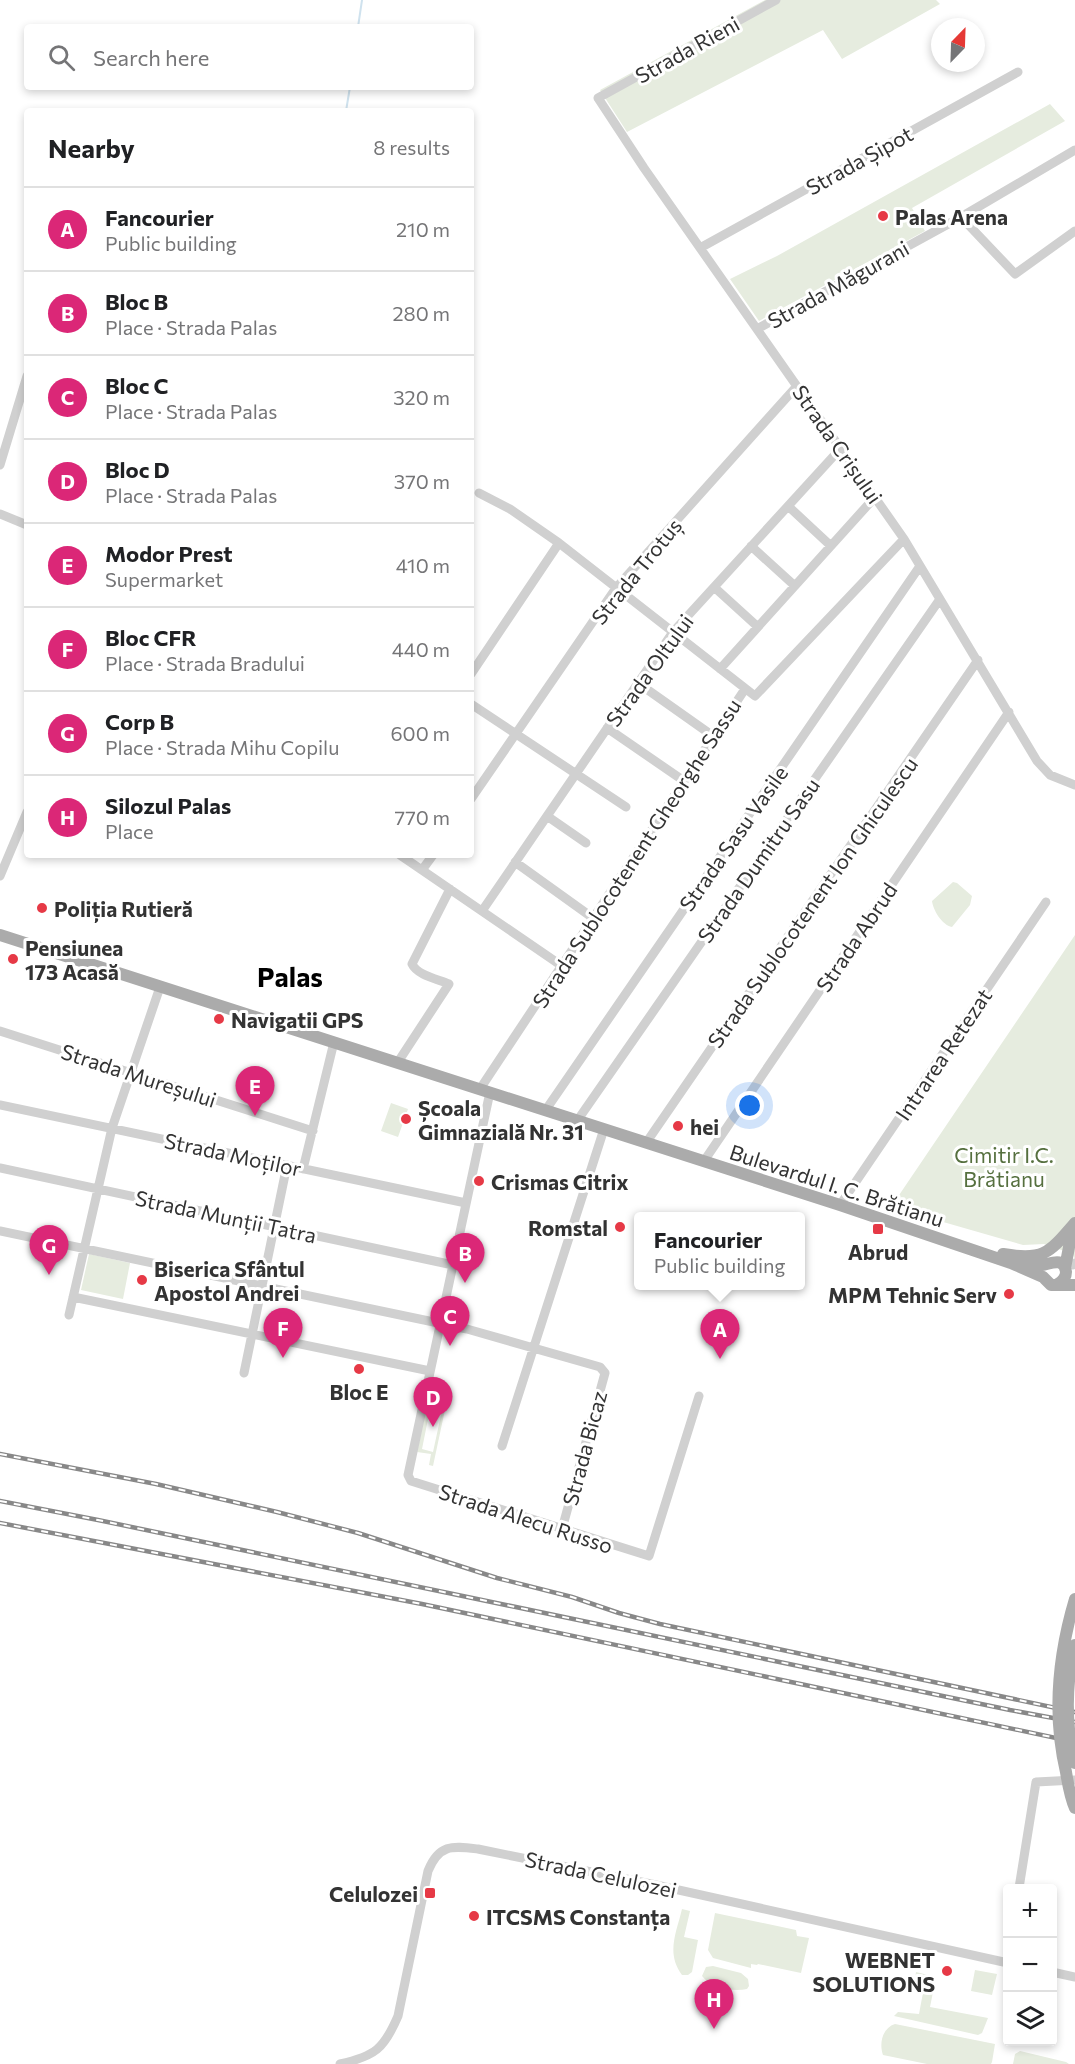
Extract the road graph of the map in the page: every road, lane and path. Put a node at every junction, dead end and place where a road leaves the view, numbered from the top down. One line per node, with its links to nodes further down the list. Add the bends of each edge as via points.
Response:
1 (776, 0): 3 (street, Strada Rieni)
2 (1018, 72): 7 (street, Strada Șipot)
3 (598, 98): 7 (street, Strada Crișului)
4 (1075, 150): 5 (street, Strada Măgurani)
5 (961, 217): 6 (street, via 1015,274); 8 (street, Strada Măgurani)
6 (1075, 231)
7 (700, 248): 8 (street, Strada Crișului)
8 (757, 329): 10 (street, Strada Crișului)
9 (24, 386): 12 (street)
10 (797, 386): 11 (street, Strada Crișului); 25 (street, Strada Trotuș)
11 (841, 448): 14 (street, Strada Crișului); 15 (street, Strada Oltului)
12 (0, 465)
13 (479, 493): 19 (street)
14 (875, 497): 18 (street, Strada Crișului); 21 (street)
15 (788, 506): 20 (street, Strada Oltului); 21 (street)
16 (0, 514): 17 (street)
17 (24, 524)
18 (904, 539): 22 (street, Strada Crișului); 33 (street, Strada Sublocotenent Gheorghe Sassu, via 755,696)
19 (559, 543): 25 (street); 31 (street)
20 (751, 546): 23 (street); 24 (street, Strada Oltului)
21 (831, 546): 23 (street)
22 (920, 566): 26 (street, Strada Crișului); 65 (street, Strada Sasu Vasile)
23 (795, 586): 27 (street)
24 (714, 587): 27 (street); 28 (street, Strada Oltului)
25 (616, 588): 28 (street); 37 (street, Strada Trotuș)
26 (940, 599): 29 (street, Strada Crișului); 66 (street, Strada Dumitru Sasu)
27 (758, 627): 30 (street)
28 (673, 632): 30 (street); 32 (street, Strada Oltului)
29 (978, 660): 35 (street, Strada Crișului); 70 (street, Strada Sublocotenent Ion Ghiculescu)
30 (720, 669): 33 (street)
31 (474, 670)
32 (638, 683): 36 (street, Strada Oltului); 38 (street)
33 (745, 688): 38 (street, Strada Sublocotenent Gheorghe Sassu)
34 (474, 706): 37 (street)
35 (1009, 712): 41 (street, Strada Crișului, via 1043,768 1057,779); 71 (street, Strada Abrud)
36 (607, 728): 39 (street, Strada Oltului); 40 (street)
37 (516, 734): 39 (street); 42 (street, Strada Trotuș)
38 (713, 736): 40 (street, Strada Sublocotenent Gheorghe Sassu)
39 (576, 774): 43 (street); 44 (street, Strada Oltului)
40 (684, 781): 55 (street, Strada Sublocotenent Gheorghe Sassu)
41 (1075, 785)
42 (474, 795)
43 (626, 807)
44 (547, 816): 46 (street); 49 (street, Strada Oltului)
45 (24, 819): 51 (street)
46 (586, 843)
47 (404, 858): 50 (street)
48 (431, 858): 50 (street)
49 (515, 862): 54 (street, Strada Oltului); 55 (street)
50 (422, 870): 52 (street)
51 (0, 876)
52 (450, 889): 54 (street); 61 (street, via 412,964 448,984)
53 (1046, 902): 77 (street, Intrarea Retezat)
54 (482, 911): 57 (street)
55 (593, 918): 57 (street, Strada Sublocotenent Gheorghe Sassu)
56 (0, 935): 58 (main road, Bulevardul I. C. Brătianu)
57 (562, 966): 63 (street, Strada Sublocotenent Gheorghe Sassu)
58 (160, 987): 60 (main road, Bulevardul I. C. Brătianu); 62 (street)
59 (0, 1030): 62 (street, Strada Mureșului)
60 (334, 1042): 61 (main road, Bulevardul I. C. Brătianu); 69 (street)
61 (398, 1062): 63 (main road, Bulevardul I. C. Brătianu)
62 (131, 1072): 67 (street); 69 (street, Strada Mureșului)
63 (485, 1091): 65 (main road, Bulevardul I. C. Brătianu); 76 (street)
64 (0, 1105): 67 (street, Strada Moților)
65 (545, 1111): 66 (main road, Bulevardul I. C. Brătianu)
66 (577, 1121): 68 (main road, Bulevardul I. C. Brătianu)
67 (112, 1128): 72 (street, Strada Moților); 75 (street)
68 (604, 1129): 70 (main road, Bulevardul I. C. Brătianu); 96 (street)
69 (313, 1131): 74 (street)
70 (646, 1143): 71 (main road, Bulevardul I. C. Brătianu)
71 (704, 1161): 77 (main road, Bulevardul I. C. Brătianu)
72 (287, 1166): 74 (street, Strada Moților); 79 (street)
73 (0, 1168): 75 (street, Strada Munții Tatra)
74 (303, 1169): 76 (street, Strada Moților)
75 (98, 1189): 79 (street, Strada Munții Tatra); 83 (street)
76 (465, 1203): 86 (street)
77 (840, 1205): 82 (main road, Bulevardul I. C. Brătianu)
78 (1075, 1226): 82 (main road, via 1042,1255 1016,1256); 85 (main road); 87 (main road, via 1070,1242)
79 (274, 1227): 86 (street, Strada Munții Tatra); 91 (street)
80 (0, 1231): 83 (street)
81 (1075, 1235): 87 (main road)
82 (967, 1248): 84 (main road, Bulevardul I. C. Brătianu)
83 (84, 1249): 91 (street); 92 (street)
84 (1011, 1263): 85 (main road, Bulevardul I. C. Brătianu); 88 (main road, Bulevardul I. C. Brătianu)
85 (1047, 1263): 87 (main road, via 1056,1261); 88 (main road)
86 (453, 1265): 94 (street)
87 (1072, 1268): 89 (main road)
88 (1043, 1277): 89 (main road, via 1051,1285)
89 (1058, 1284): 90 (main road)
90 (1075, 1285)
91 (262, 1286): 94 (street); 95 (street)
92 (73, 1297): 93 (street); 95 (street)
93 (69, 1315)
94 (440, 1323): 96 (street); 97 (street)
95 (252, 1334): 97 (street); 98 (street)
96 (532, 1347): 100 (street); 101 (street, Strada Bicaz, via 600,1367 605,1373)
97 (430, 1371): 101 (street, Strada Alecu Russo, via 408,1475 411,1481)
98 (244, 1373)
99 (699, 1396): 101 (street, Strada Alecu Russo, via 649,1556)
100 (502, 1446)
101 (562, 1529)
102 (1075, 1599): 106 (main road, bridge, via 1063,1643 1057,1700 1062,1756)
103 (1075, 1645): 104 (main road, bridge, via 1068,1703)
104 (1075, 1763)
105 (1075, 1780): 107 (street, via 1036,1782)
106 (1075, 1808)
107 (1020, 1884)
108 (1003, 1958): 111 (street, Strada Celulozei, via 478,1849 443,1849 428,1871 398,2016 389,2036 373,2053)
109 (1057, 1973): 110 (street)
110 (1075, 1977)
111 (340, 2064)

